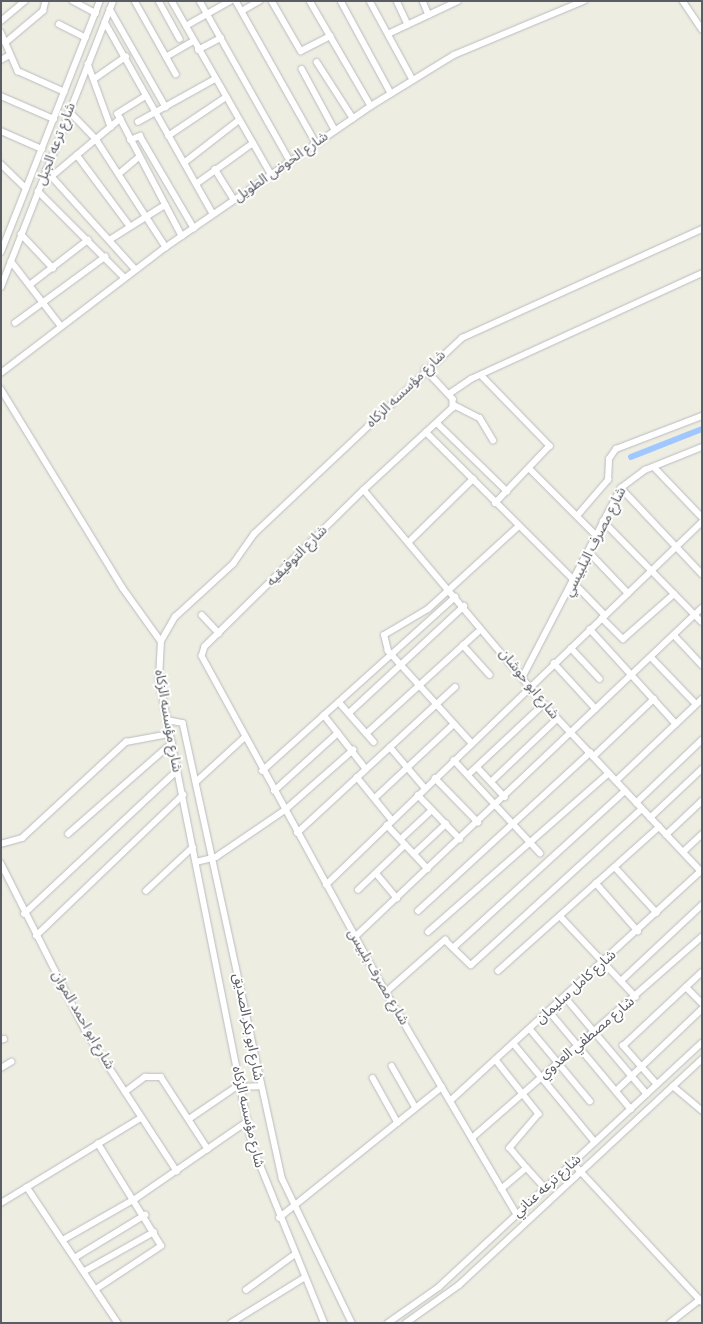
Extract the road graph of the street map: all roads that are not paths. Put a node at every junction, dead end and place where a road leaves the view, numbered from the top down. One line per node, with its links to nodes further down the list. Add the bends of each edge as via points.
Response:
1 (24, 1): 27 (street)
2 (73, 1): 24 (street)
3 (100, 1): 24 (street, شارع ترعه الجبل)
4 (113, 1): 22 (street, شارع ترعه الجبل)
5 (135, 1): 44 (street)
6 (159, 1): 38 (street)
7 (172, 1): 31 (street)
8 (200, 1): 25 (street)
9 (230, 1): 25 (street)
10 (236, 1): 23 (street)
11 (260, 1): 23 (street)
12 (272, 1): 35 (street, via 300,51)
13 (310, 1): 35 (street)
14 (341, 1): 56 (street)
15 (370, 1): 34 (street)
16 (397, 1): 30 (street)
17 (423, 1): 26 (street)
18 (458, 1): 26 (street)
19 (584, 1): 54 (street, شارع الحوض الطويل, via 464,50)
20 (683, 1): 32 (street)
21 (45, 2): 40 (street, via 43,11)
22 (110, 9): 28 (street, شارع ترعه الجبل); 45 (street)
23 (242, 11): 76 (street)
24 (96, 13): 36 (street, شارع ترعه الجبل)
25 (207, 14): 31 (street); 37 (street)
26 (429, 15): 30 (street)
27 (1, 21)
28 (105, 22): 43 (street); 48 (street, شارع ترعه الجبل)
29 (59, 24): 36 (street)
30 (408, 25): 34 (street)
31 (186, 26): 39 (street)
32 (702, 29)
33 (2, 34): 40 (street)
34 (388, 34): 54 (street)
35 (330, 36): 60 (street)
36 (86, 38): 55 (street, شارع ترعه الجبل)
37 (222, 38): 41 (street); 80 (street)
38 (180, 39)
39 (192, 42): 41 (street); 44 (street)
40 (5, 43): 42 (street)
41 (198, 50): 53 (street)
42 (10, 55): 46 (street); 55 (street, via 18,71)
43 (126, 57): 49 (street); 52 (street)
44 (166, 57): 51 (street)
45 (139, 58): 49 (street); 61 (street)
46 (1, 60)
47 (317, 62): 64 (street)
48 (88, 64): 52 (street); 62 (street, شارع ترعه الجبل)
49 (129, 64): 58 (street)
50 (302, 69): 70 (street)
51 (176, 74)
52 (94, 79): 69 (street)
53 (215, 79): 59 (street); 61 (street)
54 (413, 80): 56 (street, شارع الحوض الطويل)
55 (65, 92): 65 (street, شارع ترعه الجبل)
56 (391, 93): 60 (street, شارع الحوض الطويل)
57 (1, 96): 65 (street)
58 (145, 97): 63 (street); 66 (street, via 119,112)
59 (226, 97): 67 (street); 72 (street)
60 (371, 106): 64 (street, شارع الحوض الطويل)
61 (166, 107): 63 (street)
62 (69, 111): 73 (street); 84 (street, شارع ترعه الجبل)
63 (154, 114): 68 (street); 72 (street)
64 (353, 118): 70 (street, شارع الحوض الطويل)
65 (54, 119): 77 (street, شارع ترعه الجبل)
66 (120, 119): 69 (street); 74 (street)
67 (239, 120): 75 (street); 81 (street)
68 (138, 122)
69 (111, 127): 73 (street)
70 (335, 130): 76 (street, شارع الحوض الطويل)
71 (1, 131): 77 (street)
72 (168, 136): 81 (street)
73 (96, 139): 78 (street); 85 (street)
74 (130, 140): 79 (street); 95 (street, via 140,136)
75 (252, 143): 83 (street); 86 (street)
76 (316, 143): 80 (street, شارع الحوض الطويل)
77 (42, 149): 89 (street, شارع ترعه الجبل)
78 (77, 155): 87 (street); 94 (street)
79 (139, 156): 85 (street); 91 (street)
80 (290, 161): 86 (street, شارع الحوض الطويل)
81 (184, 163): 88 (street)
82 (1, 164): 89 (street)
83 (215, 169): 88 (street); 90 (street)
84 (46, 170): 87 (street); 89 (street, شارع ترعه الجبل)
85 (120, 173): 93 (street)
86 (271, 174): 90 (street, شارع الحوض الطويل)
87 (52, 176): 99 (street)
88 (196, 184): 92 (street)
89 (33, 187): 97 (street, شارع ترعه الجبل); 100 (street); 102 (street, شارع ترعه الجبل)
90 (234, 200): 92 (street, شارع الحوض الطويل)
91 (165, 205): 93 (street); 98 (street)
92 (213, 214): 95 (street, شارع الحوض الطويل)
93 (146, 216): 94 (street); 101 (street)
94 (130, 226): 99 (street)
95 (194, 228): 98 (street, شارع الحوض الطويل)
96 (702, 229): 114 (street, شارع مؤسسه الزكاه, via 488,323)
97 (21, 234): 104 (street, شارع ترعه الجبل); 105 (street)
98 (182, 236): 101 (street, شارع الحوض الطويل)
99 (111, 239): 106 (street)
100 (88, 240): 103 (street); 105 (street)
101 (166, 247): 106 (street, شارع الحوض الطويل)
102 (1, 252)
103 (104, 257): 108 (street); 111 (street)
104 (11, 262): 109 (street); 110 (street, شارع ترعه الجبل)
105 (54, 268): 109 (street)
106 (135, 269): 108 (street, شارع الحوض الطويل)
107 (702, 273): 116 (street)
108 (124, 277): 113 (street, شارع الحوض الطويل)
109 (31, 284): 111 (street)
110 (1, 287)
111 (44, 302): 112 (street); 113 (street)
112 (15, 323)
113 (61, 326): 115 (street, شارع الحوض الطويل)
114 (425, 369): 118 (street); 158 (street, شارع مؤسسه الزكاه, via 254,534 233,564 175,617)
115 (1, 373)
116 (481, 375): 118 (street); 126 (street, via 548,443 548,450)
117 (1, 389): 158 (street, via 123,588)
118 (449, 394): 119 (street)
119 (454, 405): 121 (street, شارع التوفيقيه); 123 (street, via 480,418)
120 (702, 416): 132 (street, شارع مصرف البلبيسي, via 616,449 609,459 608,480)
121 (437, 422): 122 (street, شارع التوفيقيه); 130 (street)
122 (426, 432): 127 (street); 129 (street, شارع التوفيقيه)
123 (493, 440)
124 (702, 447): 125 (street, شارع مصرف البلبيسي)
125 (654, 467): 128 (street, شارع مصرف البلبيسي); 133 (street)
126 (530, 469): 130 (street); 132 (street)
127 (472, 479): 131 (street); 138 (street)
128 (621, 488): 134 (street, شارع مصرف البلبيسي); 139 (street)
129 (364, 490): 138 (street, شارع ابو حوشان); 155 (street, شارع التوفيقيه)
130 (508, 491): 131 (street)
131 (496, 503): 136 (street)
132 (577, 516): 137 (street)
133 (702, 517)
134 (603, 521): 137 (street, شارع مصرف البلبيسي); 141 (street)
135 (702, 522): 139 (street)
136 (519, 526): 143 (street); 144 (street)
137 (596, 535): 140 (street, شارع مصرف البلبيسي)
138 (409, 542): 144 (street, شارع ابو حوشان)
139 (676, 547): 141 (street); 142 (street)
140 (589, 552): 143 (street, شارع مصرف البلبيسي); 145 (street)
141 (651, 570): 145 (street); 146 (street)
142 (702, 574)
143 (574, 582): 152 (street); 168 (street, شارع مصرف البلبيسي)
144 (450, 590): 147 (street, شارع ابو حوشان); 161 (street, via 423,613 386,630 383,641)
145 (628, 593): 152 (street)
146 (674, 594): 151 (street); 152 (street, via 623,639)
147 (456, 597): 148 (street, شارع ابو حوشان); 161 (street)
148 (464, 606): 164 (street); 168 (street, شارع ابو حوشان)
149 (702, 608): 151 (street)
150 (202, 615): 155 (street)
151 (695, 615): 153 (street); 157 (street)
152 (603, 616): 154 (street)
153 (702, 622)
154 (590, 629): 160 (street); 167 (street)
155 (219, 633): 190 (street, شارع التوفيقيه, via 203,651 202,662)
156 (477, 633): 159 (street)
157 (674, 635): 162 (street); 165 (street)
158 (161, 641): 183 (street, شارع مؤسسه الزكاه, via 157,666)
159 (463, 645): 166 (street); 170 (street)
160 (570, 648): 163 (street); 169 (street)
161 (391, 655): 164 (street); 175 (street)
162 (651, 657): 167 (street); 178 (street)
163 (554, 663): 171 (street); 179 (street)
164 (400, 665): 170 (street); 180 (street)
165 (702, 666)
166 (490, 675)
167 (632, 675): 173 (street); 179 (street)
168 (523, 676): 171 (street, شارع ابو حوشان)
169 (600, 679)
170 (419, 686): 176 (street); 187 (street)
171 (530, 686): 177 (street, شارع ابو حوشان); 194 (street)
172 (455, 687): 176 (street)
173 (654, 699): 185 (street); 197 (street)
174 (702, 699): 178 (street)
175 (339, 702): 180 (street); 181 (street)
176 (436, 704): 184 (street); 195 (street)
177 (544, 704): 182 (street, شارع ابو حوشان); 199 (street)
178 (696, 704): 185 (street)
179 (596, 709): 189 (street)
180 (348, 712): 187 (street)
181 (324, 715): 186 (street); 203 (street)
182 (557, 719): 189 (street, شارع ابو حوشان); 211 (street)
183 (168, 722): 188 (street, شارع مؤسسه الزكاه); 209 (street, شارع ابو بكر الصديق, via 180,719)
184 (454, 724): 194 (street); 200 (street)
185 (676, 724): 210 (street)
186 (338, 733): 196 (street); 214 (street)
187 (367, 733): 192 (street)
188 (169, 734): 193 (street, شارع مؤسسه الزكاه); 239 (street, via 126,742 22,838)
189 (570, 734): 197 (street, شارع ابو حوشان); 217 (street)
190 (244, 738): 203 (street, شارع مصرف بلبيس); 209 (street)
191 (702, 740): 220 (street)
192 (374, 742)
193 (172, 743): 204 (street, شارع مؤسسه الزكاه); 233 (street)
194 (471, 743): 198 (street)
195 (390, 747): 200 (street); 201 (street)
196 (352, 750): 201 (street); 223 (street)
197 (591, 755): 205 (street, شارع ابو حوشان); 229 (street)
198 (454, 760): 206 (street); 208 (street)
199 (477, 767): 206 (street); 211 (street)
200 (407, 768): 212 (street); 218 (street)
201 (366, 769): 207 (street)
202 (702, 769): 225 (street)
203 (262, 771): 214 (street, شارع مصرف بلبيس)
204 (176, 772): 215 (street, شارع مؤسسه الزكاه); 260 (street)
205 (608, 774): 210 (street, شارع ابو حوشان); 238 (street)
206 (468, 775): 221 (street)
207 (357, 777): 218 (street); 232 (street)
208 (435, 778): 212 (street); 227 (street)
209 (197, 781): 245 (street, شارع ابو بكر الصديق)
210 (616, 781): 213 (street, شارع ابو حوشان)
211 (491, 782): 217 (street)
212 (424, 788): 216 (street)
213 (625, 791): 220 (street, شارع ابو حوشان); 267 (street)
214 (274, 792): 223 (street, شارع مصرف بلبيس)
215 (183, 795): 241 (street, شارع مؤسسه الزكاه); 264 (street)
216 (418, 795): 224 (street); 226 (street)
217 (505, 797): 221 (street)
218 (374, 798): 226 (street)
219 (702, 801): 234 (street)
220 (636, 803): 222 (street, شارع ابو حوشان)
221 (496, 805): 227 (street); 229 (street)
222 (642, 809): 225 (street, شارع ابو حوشان); 267 (street, via 471,965)
223 (284, 810): 232 (street, شارع مصرف بلبيس); 245 (street)
224 (432, 810): 228 (street); 236 (street)
225 (650, 818): 231 (street, شارع ابو حوشان)
226 (392, 820): 230 (street)
227 (478, 822): 237 (street)
228 (446, 824): 237 (street); 244 (street)
229 (513, 824): 238 (street); 258 (street)
230 (387, 825): 236 (street); 253 (street)
231 (659, 827): 234 (street, شارع ابو حوشان); 248 (street)
232 (297, 833): 253 (street, شارع مصرف بلبيس)
233 (68, 834)
234 (666, 834): 242 (street, شارع ابو حوشان)
235 (702, 834): 242 (street)
236 (400, 839): 240 (street)
237 (460, 839): 249 (street)
238 (530, 842): 243 (street); 263 (street)
239 (1, 844)
240 (406, 845): 244 (street); 251 (street)
241 (193, 847): 246 (street, شارع مؤسسه الزكاه); 255 (street)
242 (683, 852): 250 (street, شارع ابو حوشان)
243 (540, 853)
244 (414, 854): 249 (street)
245 (216, 857): 246 (street); 295 (street, شارع ابو بكر الصديق)
246 (196, 862): 297 (street, شارع مؤسسه الزكاه)
247 (1, 863): 260 (street, شارع ابو احمد الموان)
248 (615, 866): 252 (street); 259 (street)
249 (428, 869): 256 (street)
250 (701, 871): 259 (street, شارع كامل سليمان)
251 (376, 873): 254 (street); 256 (street)
252 (596, 883): 261 (street); 262 (street)
253 (326, 885): 265 (street, شارع مصرف بلبيس)
254 (358, 890)
255 (146, 891)
256 (397, 898): 265 (street)
257 (702, 905): 271 (street)
258 (418, 911)
259 (657, 913): 262 (street, شارع كامل سليمان)
260 (24, 914): 264 (street, شارع ابو احمد الموان)
261 (560, 916): 268 (street); 269 (street)
262 (638, 931): 268 (street, شارع كامل سليمان)
263 (428, 932)
264 (36, 936): 300 (street, شارع ابو احمد الموان, via 87,1032)
265 (356, 937): 273 (street, شارع مصرف بلبيس)
266 (702, 937): 275 (street, شارع مصطفي العدوي)
267 (453, 948): 273 (street, via 444,940)
268 (604, 962): 271 (street); 274 (street, شارع كامل سليمان)
269 (498, 971)
270 (702, 972): 272 (street)
271 (621, 981): 275 (street)
272 (686, 986): 276 (street); 289 (street, via 623,1046)
273 (386, 992): 298 (street, شارع مصرف بلبيس)
274 (565, 997): 278 (street, شارع كامل سليمان); 280 (street)
275 (636, 997): 280 (street, شارع مصطفي العدوي)
276 (702, 1003)
277 (702, 1009): 289 (street)
278 (549, 1011): 279 (street, شارع كامل سليمان); 283 (street)
279 (530, 1029): 282 (street, شارع كامل سليمان); 287 (street)
280 (595, 1033): 283 (street, شارع مصطفي العدوي); 292 (street)
281 (702, 1043): 294 (street, شارع ترعه عناني)
282 (514, 1044): 285 (street, شارع كامل سليمان); 291 (street)
283 (578, 1045): 287 (street, شارع مصطفي العدوي); 299 (street)
284 (702, 1059): 296 (street, شارع ترعه عناني)
285 (496, 1060): 301 (street); 303 (street, شارع كامل سليمان)
286 (11, 1062): 290 (street)
287 (558, 1062): 291 (street, شارع مصطفي العدوي); 304 (street)
288 (392, 1066): 305 (street)
289 (641, 1067): 292 (street); 294 (street)
290 (1, 1068)
291 (541, 1076): 301 (street, شارع مصطفي العدوي); 313 (street)
292 (632, 1076): 299 (street); 302 (street)
293 (373, 1078): 311 (street)
294 (657, 1085): 302 (street, شارع ترعه عناني)
295 (259, 1086): 297 (street); 325 (street, شارع ابو بكر الصديق, via 282,1178)
296 (673, 1086): 307 (street); 319 (street, شارع ترعه عناني)
297 (240, 1087): 309 (street); 310 (street, شارع مؤسسه الزكاه)
298 (442, 1087): 303 (street, شارع مصرف بلبيس); 305 (street)
299 (616, 1091): 306 (street)
300 (126, 1092): 308 (street, شارع ابو احمد الموان); 309 (street, via 145,1077 158,1075)
301 (523, 1092): 312 (street, شارع مصطفي العدوي); 317 (street, via 539,1119 510,1148)
302 (647, 1094): 306 (street, شارع ترعه عناني)
303 (450, 1101): 312 (street, شارع مصرف بلبيس)
304 (590, 1101)
305 (416, 1108): 311 (street)
306 (631, 1109): 313 (street, شارع ترعه عناني)
307 (702, 1110)
308 (141, 1118): 314 (street); 318 (street, شارع ابو احمد الموان)
309 (188, 1120): 315 (street)
310 (248, 1121): 315 (street); 328 (street, شارع مؤسسه الزكاه, via 260,1170)
311 (398, 1124): 325 (street)
312 (472, 1138): 322 (street, شارع مصرف بلبيس)
313 (595, 1142): 316 (street, شارع ترعه عناني)
314 (98, 1144): 320 (street); 323 (street)
315 (208, 1150): 318 (street)
316 (573, 1163): 319 (street); 321 (street, شارع ترعه عناني)
317 (527, 1168): 321 (street); 322 (street)
318 (177, 1170): 323 (street)
319 (580, 1170): 337 (street); 343 (street, شارع ترعه عناني, via 459,1285)
320 (27, 1187): 324 (street); 330 (street)
321 (545, 1188): 326 (street, شارع ترعه عناني)
322 (502, 1189): 326 (street, شارع مصرف بلبيس)
323 (135, 1199): 327 (street); 330 (street)
324 (1, 1203)
325 (296, 1208): 328 (street); 341 (street, شارع ابو بكر الصديق)
326 (517, 1214): 342 (street, شارع ترعه عناني, via 433,1292)
327 (145, 1215): 329 (street); 332 (street)
328 (279, 1218): 331 (street, شارع مؤسسه الزكاه)
329 (154, 1232): 333 (street); 335 (street, via 159,1251)
330 (63, 1240): 332 (street)
331 (294, 1255): 334 (street, شارع مؤسسه الزكاه); 336 (street)
332 (76, 1257): 333 (street)
333 (85, 1271): 335 (street)
334 (304, 1278): 339 (street); 340 (street, شارع مؤسسه الزكاه)
335 (96, 1289): 338 (street)
336 (246, 1290)
337 (700, 1301): 344 (street)
338 (118, 1323)
339 (230, 1323)
340 (324, 1323)
341 (352, 1323)
342 (388, 1323)
343 (406, 1323)
344 (670, 1323)

